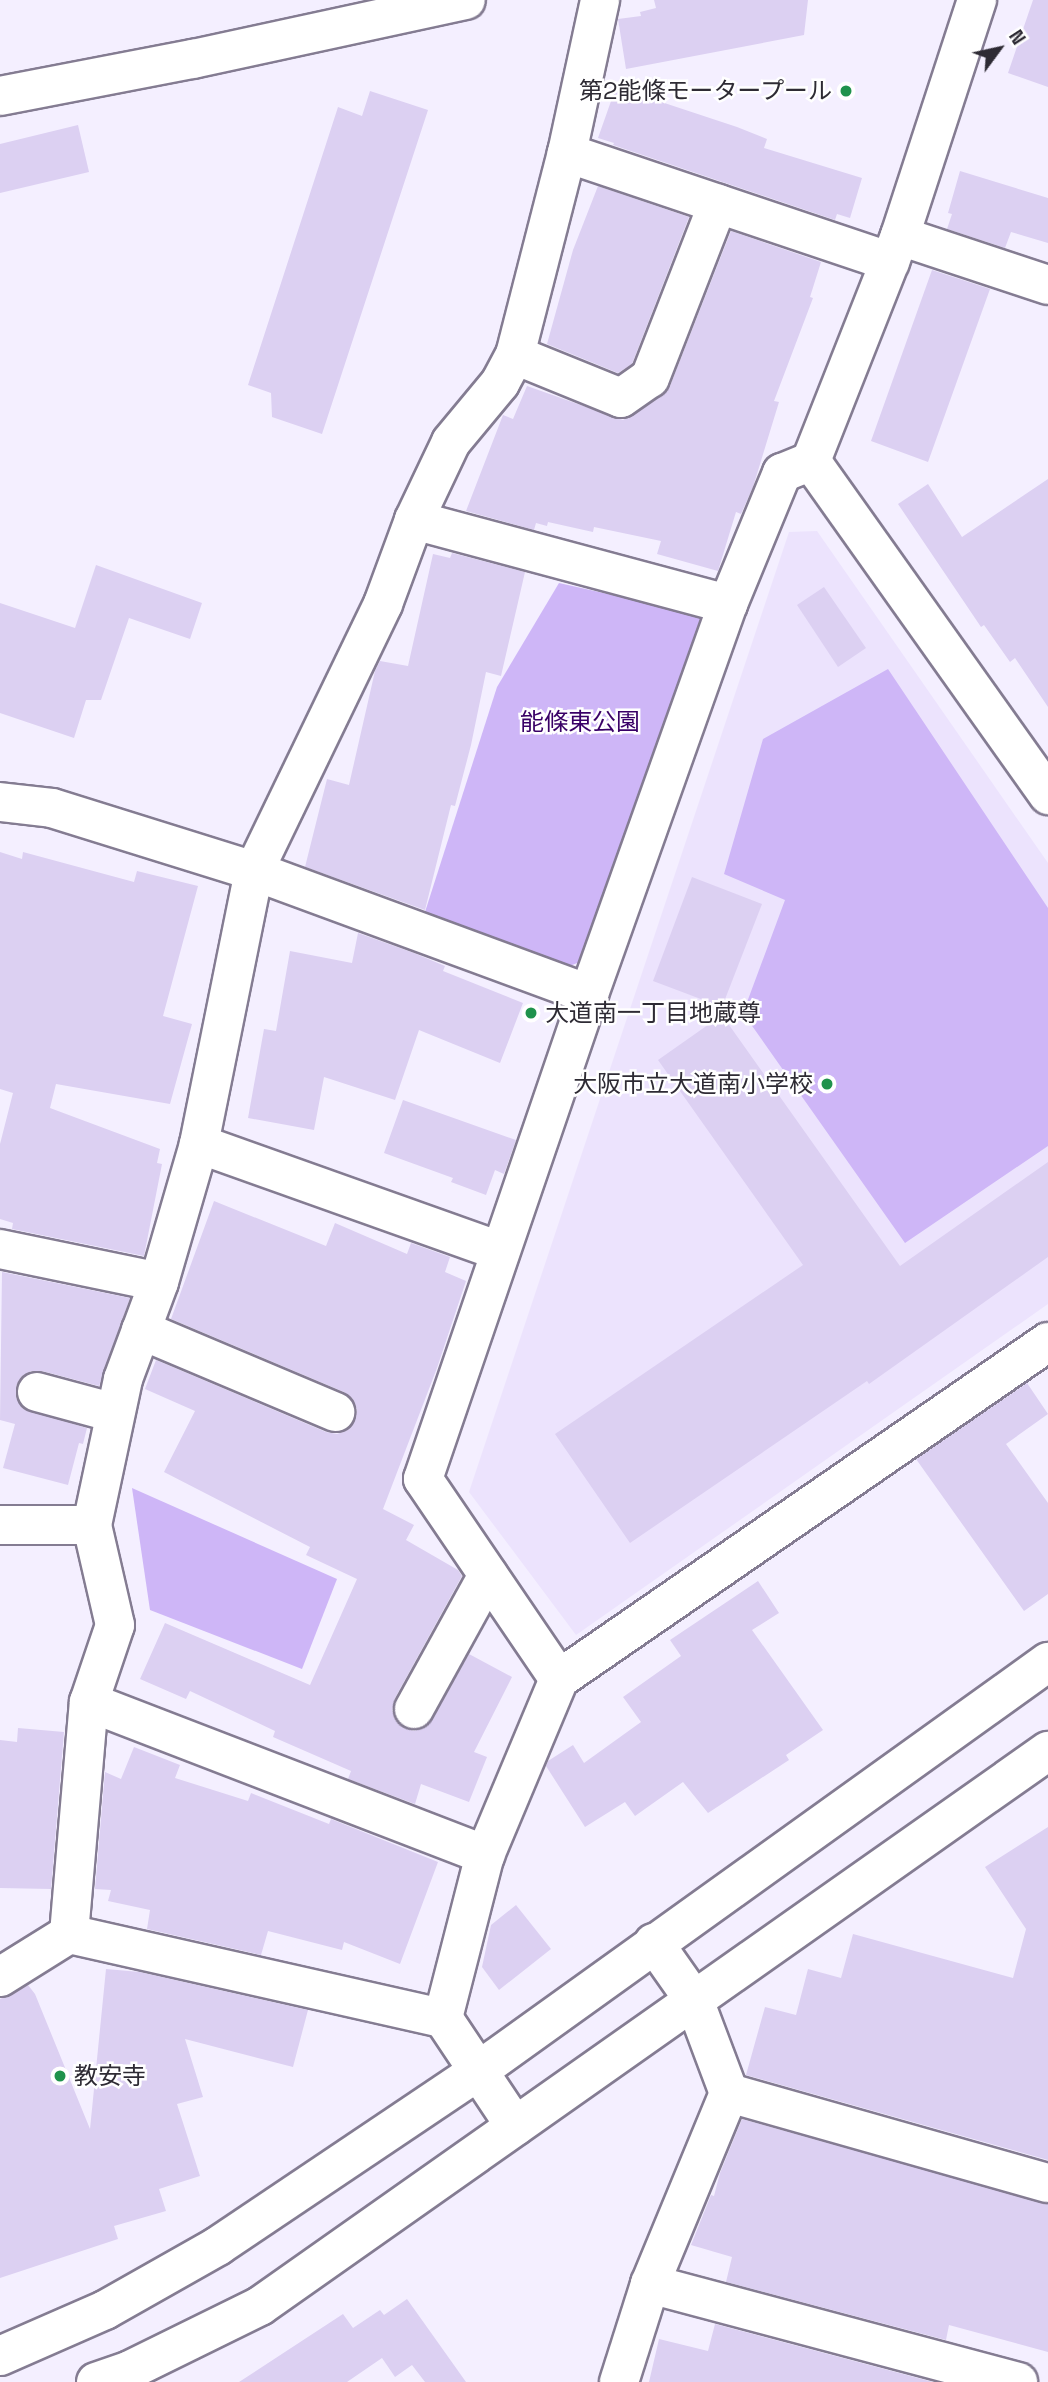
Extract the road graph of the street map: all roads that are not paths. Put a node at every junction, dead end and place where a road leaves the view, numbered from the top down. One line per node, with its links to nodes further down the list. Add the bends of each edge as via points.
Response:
1 (466, 0): 4 (street)
2 (600, 0): 5 (street)
3 (978, 0): 7 (street)
4 (0, 96)
5 (567, 153): 6 (street); 9 (street)
6 (718, 204): 7 (street); 9 (street, via 650,378 621,398)
7 (895, 249): 8 (street); 10 (street)
8 (1048, 285)
9 (515, 355): 11 (street, via 500,383 451,442)
10 (811, 461): 12 (street, via 782,473); 13 (street)
11 (414, 520): 12 (street); 15 (street, via 383,604)
12 (728, 604): 16 (street)
13 (1044, 778)
14 (0, 802): 15 (street, via 52,808)
15 (254, 871): 16 (street); 17 (street)
16 (589, 994): 19 (street)
17 (200, 1144): 19 (street); 20 (street)
18 (0, 1249): 20 (street)
19 (500, 1251): 28 (street, via 423,1479)
20 (159, 1282): 21 (street)
21 (141, 1330): 24 (street); 25 (street)
22 (1048, 1342): 30 (street)
23 (37, 1392): 25 (street)
24 (335, 1412)
25 (116, 1413): 27 (street)
26 (0, 1525): 27 (street)
27 (92, 1525): 31 (street, via 115,1625)
28 (488, 1575): 30 (street); 32 (street)
29 (1048, 1662): 36 (street)
30 (559, 1679): 34 (street)
31 (89, 1702): 34 (street); 35 (street)
32 (414, 1709)
33 (1048, 1751): 38 (street)
34 (485, 1855): 39 (street)
35 (69, 1934): 37 (street); 39 (street)
36 (654, 1943): 38 (street); 40 (street)
37 (0, 1977)
38 (694, 2000): 41 (street); 42 (street)
39 (443, 2018): 40 (street)
40 (478, 2071): 42 (street); 45 (street, via 218,2246 105,2310)
41 (729, 2093): 43 (street); 44 (street)
42 (515, 2126): 46 (street, via 260,2306)
43 (1048, 2183)
44 (650, 2284): 47 (street); 48 (street)
45 (0, 2356)
46 (96, 2382)
47 (619, 2382)
48 (1018, 2382)

